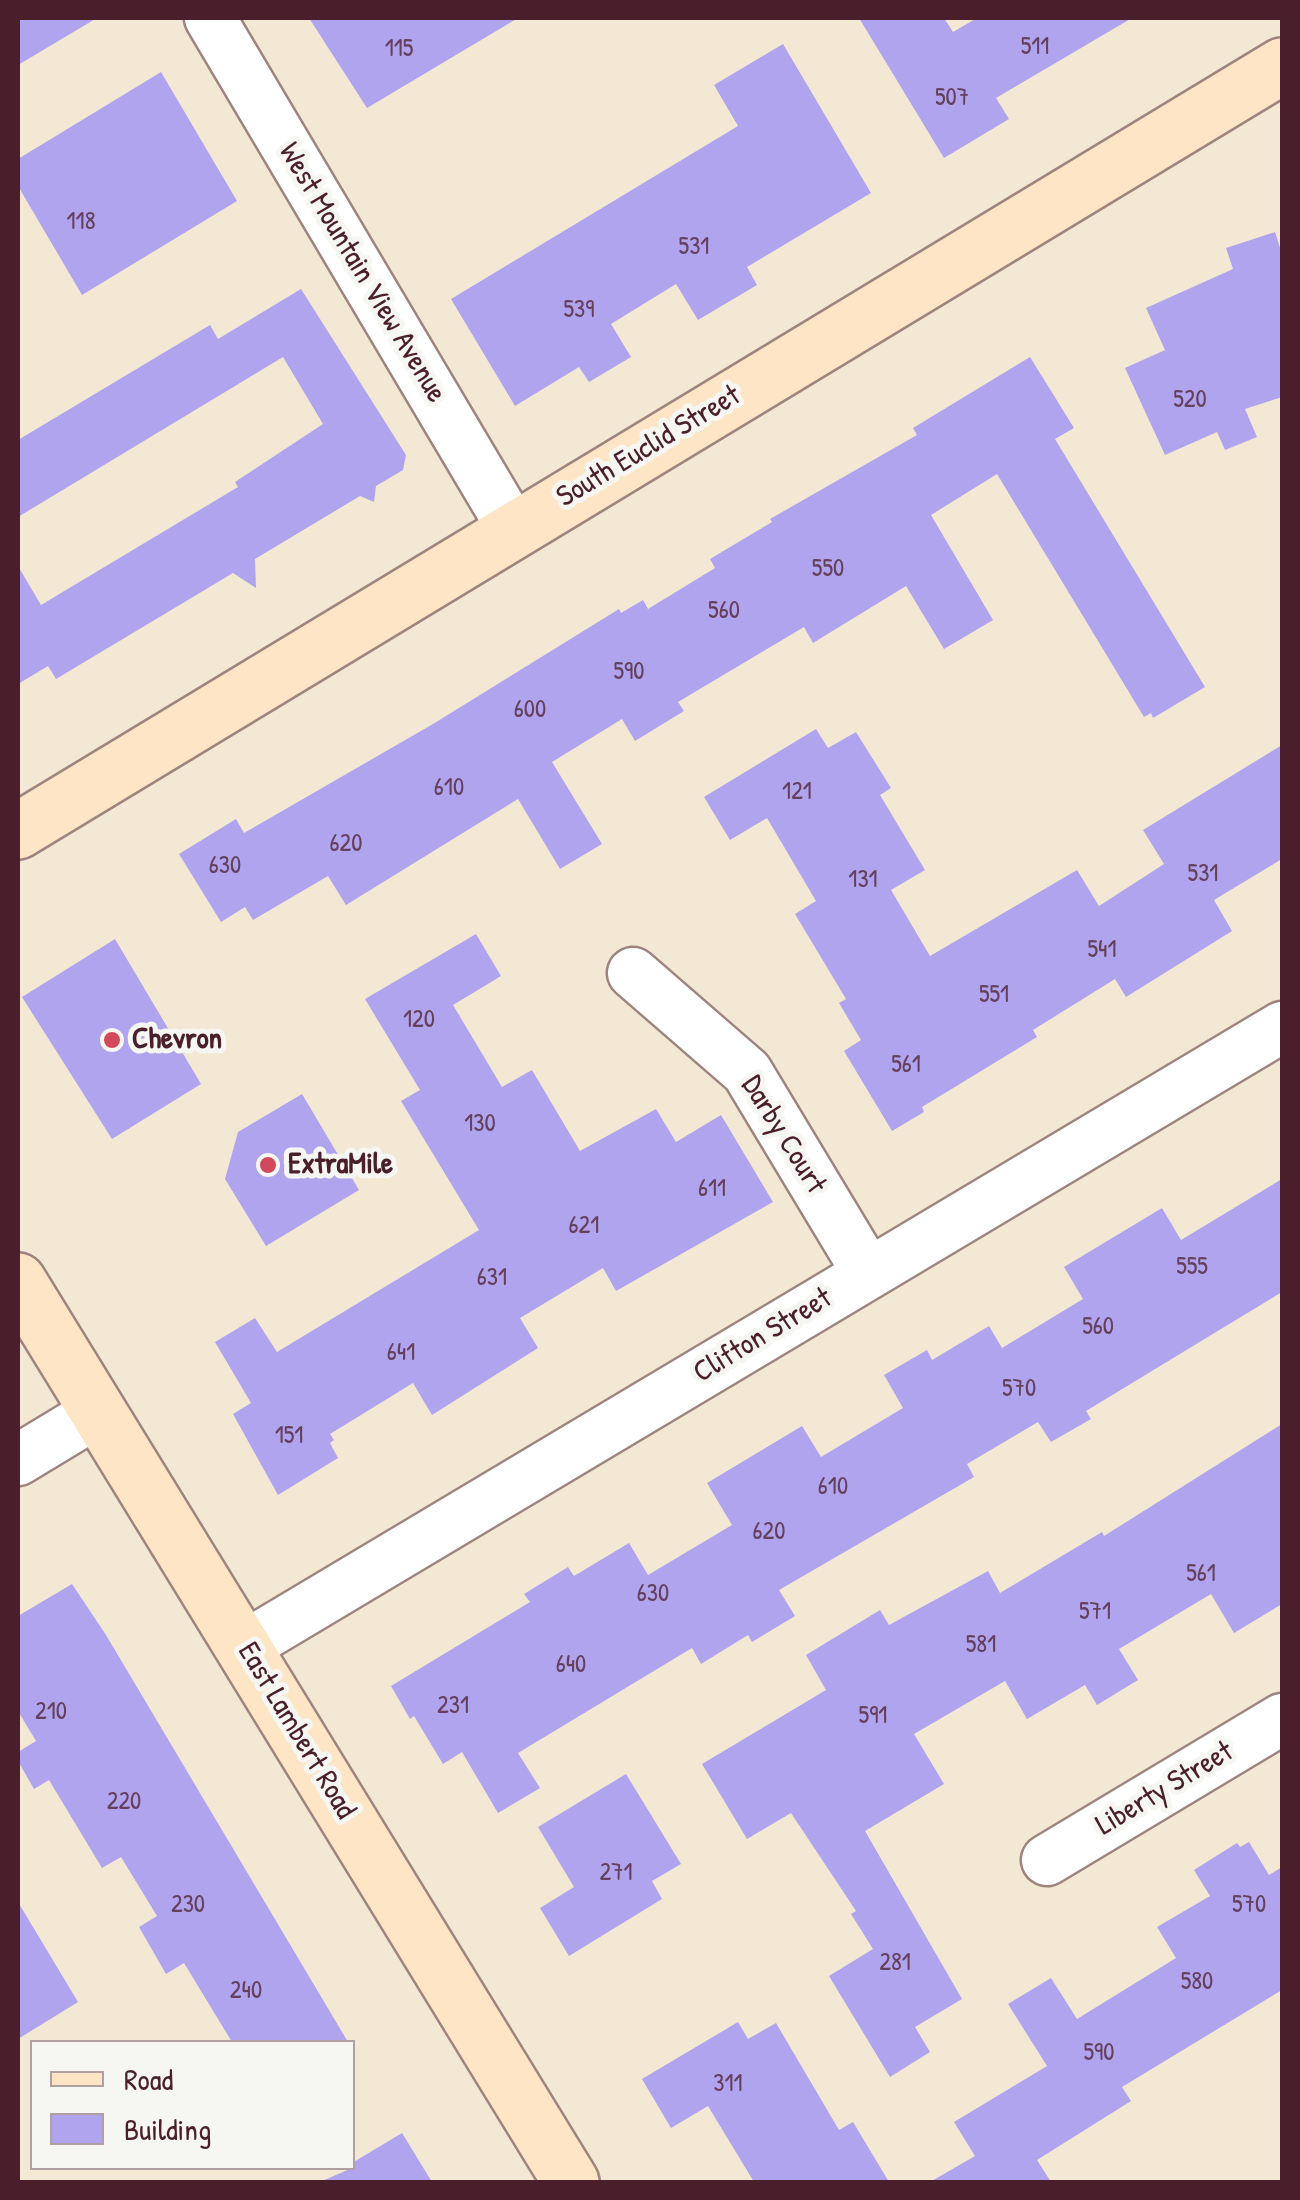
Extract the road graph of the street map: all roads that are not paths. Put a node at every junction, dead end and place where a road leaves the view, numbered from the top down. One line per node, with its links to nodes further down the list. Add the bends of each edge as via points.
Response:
1 (210, 18): 3 (street, West Mountain View Avenue)
2 (1282, 66): 3 (main road, South Euclid Street)
3 (513, 529): 4 (main road, South Euclid Street)
4 (18, 831)
5 (633, 973): 7 (street, Darby Court, via 747,1072)
6 (1282, 1026): 7 (street, Clifton Street)
7 (868, 1274): 11 (street, Clifton Street)
8 (18, 1281): 9 (main road, East Lambert Road)
9 (99, 1411): 10 (street); 11 (main road, East Lambert Road)
10 (18, 1460)
11 (245, 1646): 14 (main road, East Lambert Road)
12 (1282, 1719): 13 (street, Liberty Street)
13 (1048, 1860)
14 (571, 2182)

